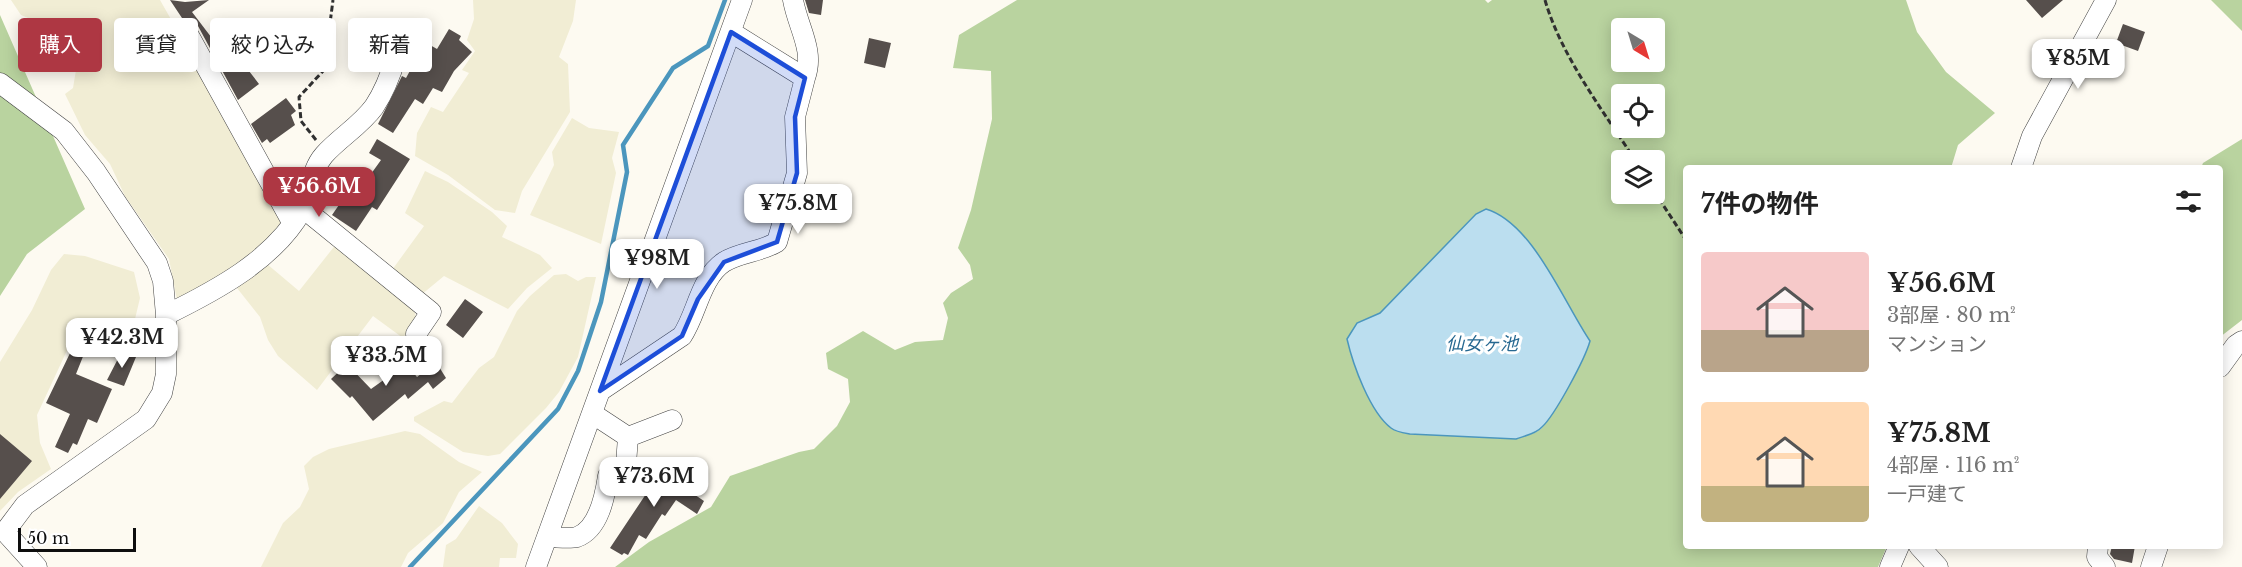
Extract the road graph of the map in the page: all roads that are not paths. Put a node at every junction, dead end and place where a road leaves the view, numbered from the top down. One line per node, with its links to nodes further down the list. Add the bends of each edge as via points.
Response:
1 (742, 0): 4 (street)
2 (793, 0): 6 (street, via 798,24 809,47)
3 (2106, 0): 9 (street, via 2032,136)
4 (731, 32): 6 (street); 15 (street)
5 (198, 50): 10 (street)
6 (808, 71): 15 (street, via 795,117 796,173 777,242 724,262 698,298 682,336)
7 (391, 72): 10 (street, via 373,108 327,153 310,182)
8 (0, 83): 11 (street, via 64,131 96,172 157,263)
9 (2022, 165)
10 (298, 216): 11 (street, via 257,261 223,287); 12 (street, via 431,312)
11 (166, 315): 23 (street, via 166,374 159,399 146,419 25,505 7,529)
12 (416, 334)
13 (2242, 341): 14 (street)
14 (2223, 363)
15 (600, 391): 16 (street)
16 (593, 414): 18 (street); 19 (street)
17 (672, 420): 18 (street)
18 (628, 437): 19 (street, via 626,464 608,476 604,501 587,531 576,537)
19 (548, 537): 24 (street)
20 (1898, 549): 25 (street)
21 (1922, 549): 26 (street)
22 (2157, 549): 27 (street)
23 (37, 567)
24 (536, 567)
25 (1890, 567)
26 (1938, 567)
27 (2151, 567)

